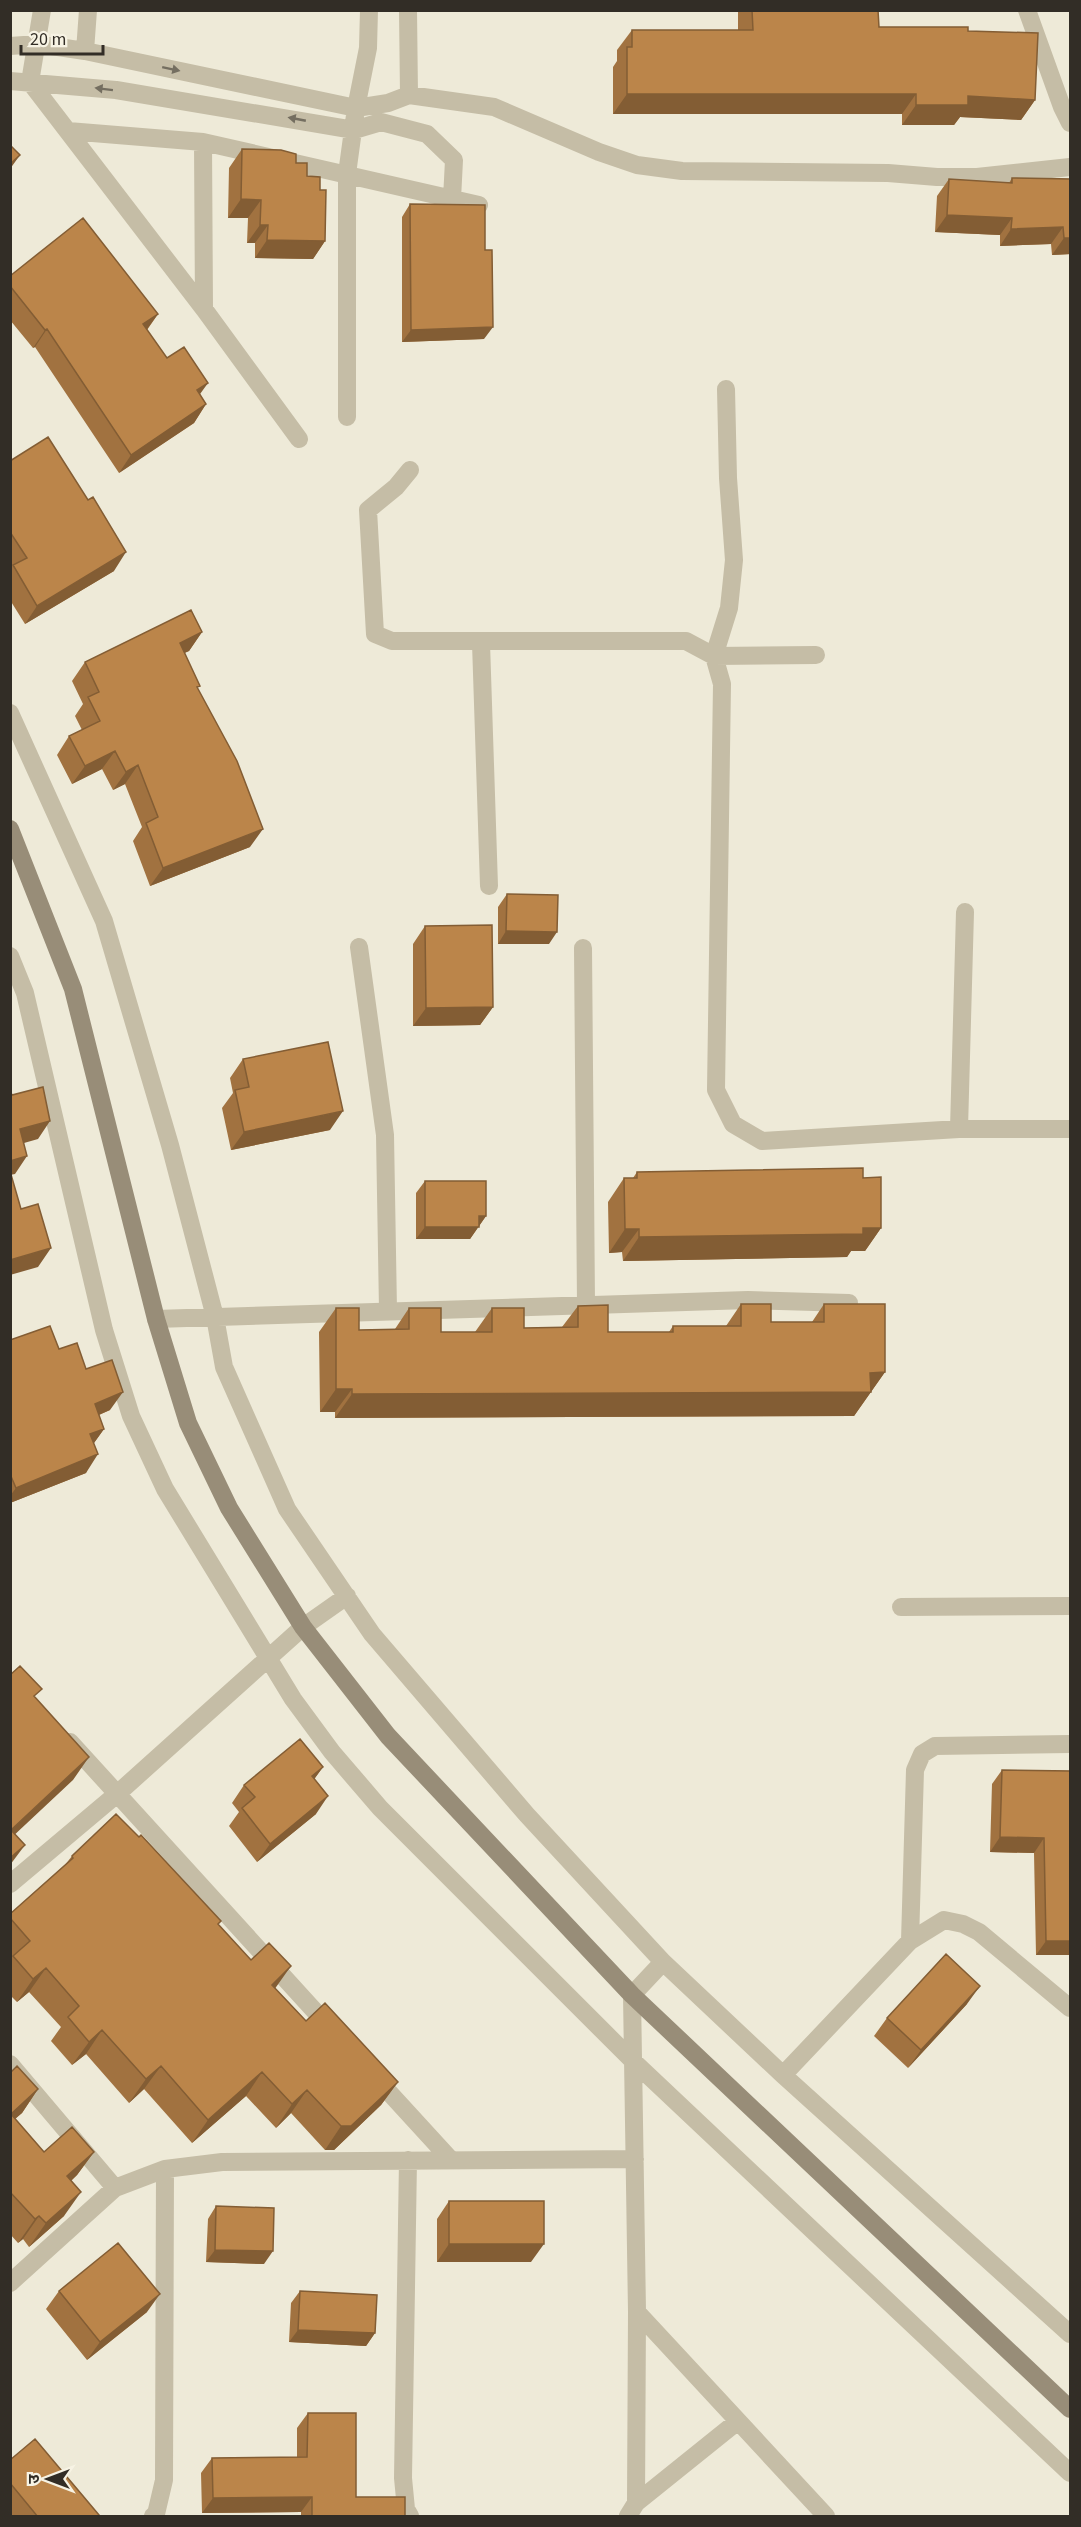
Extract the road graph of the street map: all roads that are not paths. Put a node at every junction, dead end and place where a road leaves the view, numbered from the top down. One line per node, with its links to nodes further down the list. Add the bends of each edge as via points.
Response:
1 (42, 10): 6 (street)
2 (88, 10): 8 (street)
3 (369, 10): 12 (street, via 368,48)
4 (408, 10): 11 (street)
5 (1027, 10): 13 (street)
6 (38, 44): 7 (street); 8 (street); 10 (street)
7 (10, 45)
8 (85, 51): 12 (street, one-way to 12)
9 (10, 81): 10 (street)
10 (30, 82): 14 (street, one-way to 10, via 116,90); 15 (street)
11 (410, 95): 12 (street); 17 (street, via 494,107 599,152 638,165 682,171 977,177)
12 (356, 108): 14 (street)
13 (1071, 123)
14 (354, 130): 18 (street); 19 (street, via 381,122 427,134 454,160)
15 (68, 131): 16 (street); 21 (street)
16 (203, 142): 18 (street); 21 (street)
17 (1071, 167)
18 (347, 174): 19 (street); 23 (street)
19 (452, 199): 20 (street)
20 (479, 205)
21 (204, 309): 24 (street)
22 (726, 389): 28 (street, via 734,560 729,608)
23 (347, 417)
24 (299, 439)
25 (410, 470): 26 (street, via 368,510 375,634 392,641)
26 (481, 642): 28 (street, via 686,641); 31 (street)
27 (816, 655): 28 (street)
28 (714, 656): 36 (street, via 722,684 716,1090 728,1116 733,1124 762,1141)
29 (10, 713): 41 (street, via 104,921 170,1145)
30 (10, 829): 42 (street, via 73,989)
31 (489, 886)
32 (965, 912): 36 (street)
33 (359, 947): 40 (street, via 385,1135)
34 (583, 948): 39 (street)
35 (10, 956): 47 (street, via 25,993 104,1330 131,1416 165,1489)
36 (959, 1129): 37 (street)
37 (1071, 1129)
38 (849, 1303): 39 (street, via 748,1300)
39 (585, 1304): 40 (street)
40 (388, 1310): 41 (street)
41 (215, 1317): 42 (street); 43 (street, via 224,1367 287,1509)
42 (156, 1319): 46 (street, via 188,1423 229,1508)
43 (346, 1596): 46 (street); 53 (street, via 372,1634 527,1815)
44 (1071, 1606): 45 (street)
45 (901, 1607)
46 (303, 1627): 47 (street); 55 (street, via 388,1736)
47 (267, 1659): 50 (street); 58 (street, via 332,1752 380,1808)
48 (56, 1726): 50 (street)
49 (1071, 1744): 52 (street, via 935,1746 922,1754 915,1770)
50 (117, 1794): 51 (street); 57 (street)
51 (10, 1884)
52 (910, 1941): 54 (street, via 944,1920 963,1924); 61 (street)
53 (663, 1962): 55 (street); 61 (street)
54 (1063, 1994): 56 (street)
55 (632, 1995): 58 (street); 70 (street)
56 (1071, 2008)
57 (347, 2047)
58 (633, 2061): 62 (street); 72 (street)
59 (10, 2064): 66 (street)
60 (363, 2064): 64 (street)
61 (783, 2075): 69 (street)
62 (635, 2159): 64 (street); 68 (street)
63 (408, 2160): 64 (street); 65 (street, via 222,2162); 75 (street, via 403,2478)
64 (451, 2160)
65 (165, 2169): 66 (street); 74 (street, via 164,2480)
66 (115, 2188): 67 (street)
67 (10, 2283)
68 (638, 2312): 71 (street); 73 (street)
69 (1071, 2334)
70 (1071, 2409)
71 (738, 2421): 73 (street); 76 (street)
72 (1067, 2462)
73 (632, 2510)
74 (153, 2517)
75 (410, 2517)
76 (826, 2517)

